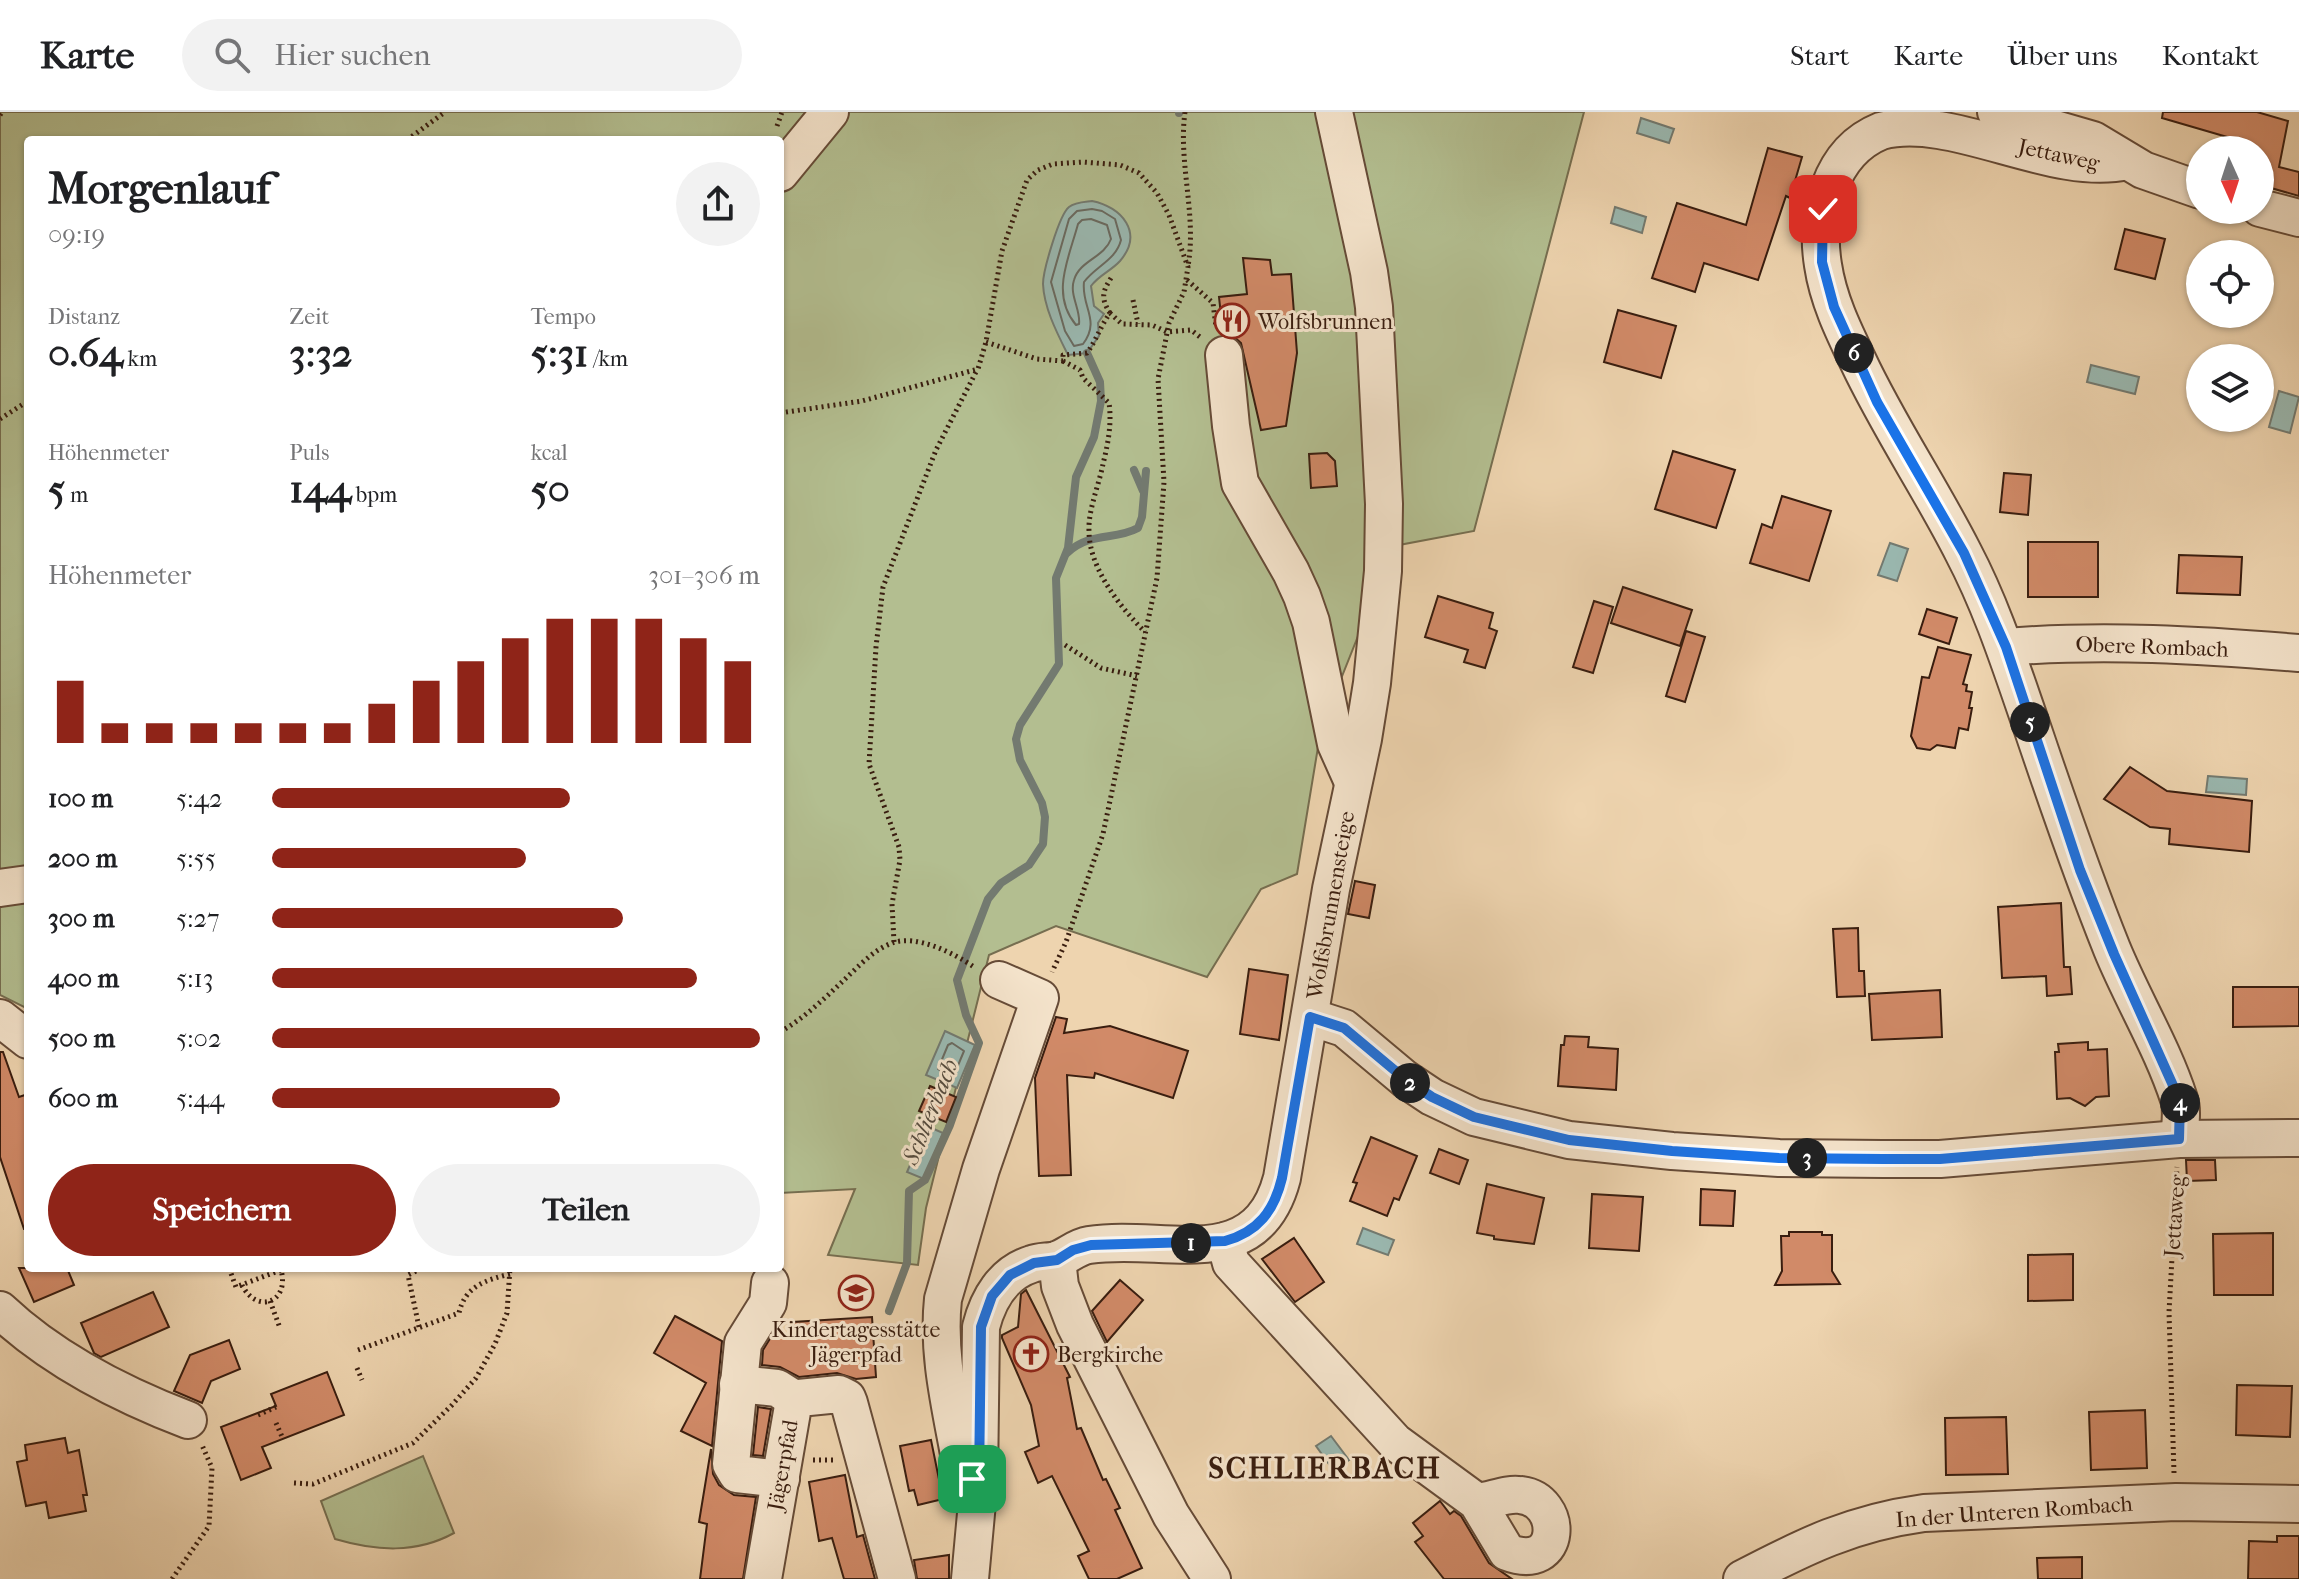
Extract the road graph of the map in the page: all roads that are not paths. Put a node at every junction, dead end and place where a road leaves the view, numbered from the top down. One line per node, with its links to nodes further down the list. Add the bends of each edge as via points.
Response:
1 (830, 112): 5 (street)
2 (1334, 112): 12 (street, Wolfsbrunnensteige, via 1373,297 1384,504 1372,683)
3 (1996, 112): 4 (street, via 2093,140)
4 (2127, 161): 6 (street); 10 (street, Jettaweg, via 2094,165 1937,125 1897,126 1864,140 1848,154 1825,200 1822,262 1834,307 1877,402 1964,553)
5 (784, 168)
6 (2186, 185)
7 (2274, 212): 8 (street)
8 (2299, 218)
9 (1220, 345): 12 (street, via 1240,483 1302,596 1336,744)
10 (2006, 647): 11 (street, Obere Rombach, via 2178,645); 20 (street, Jettaweg, via 2080,870 2180,1101)
11 (2299, 653)
12 (1353, 782): 16 (street, Wolfsbrunnensteige)
13 (24, 885): 14 (street)
14 (0, 888)
15 (999, 980): 29 (street, via 1040,998 981,1169 942,1309 943,1363 961,1465 966,1476)
16 (1310, 1017): 20 (street, via 1344,1028 1414,1085 1474,1117 1569,1140 1748,1156 1940,1159); 21 (street, Wolfsbrunnensteige, via 1277,1197 1254,1228)
17 (0, 1018): 18 (street)
18 (24, 1037)
19 (2299, 1138): 20 (street)
20 (2179, 1139)
21 (1225, 1241): 22 (street, Wolfsbrunnensteige, via 1091,1245); 30 (street, via 1231,1263 1395,1442)
22 (1057, 1260): 29 (street, Wolfsbrunnensteige, via 1034,1263 1010,1275 986,1308 981,1327); 35 (street, via 1060,1286 1075,1325 1171,1515)
23 (770, 1283): 25 (street, via 768,1303 743,1343)
24 (0, 1310): 27 (street, via 75,1366)
25 (738, 1384): 26 (street, via 777,1388); 28 (street, via 731,1468 737,1474)
26 (796, 1400): 28 (street, Jägerpfad); 33 (street, Jägerpfad, via 839,1394 847,1398)
27 (195, 1432)
28 (781, 1479): 32 (street, Jägerpfad)
29 (979, 1481): 34 (street, Wolfsbrunnensteige)
30 (1477, 1502)
31 (2299, 1504): 36 (street, In der Unteren Rombach, via 2162,1502 1924,1513 1853,1527)
32 (763, 1579)
33 (897, 1579)
34 (970, 1579)
35 (1212, 1579)
36 (1742, 1579)

